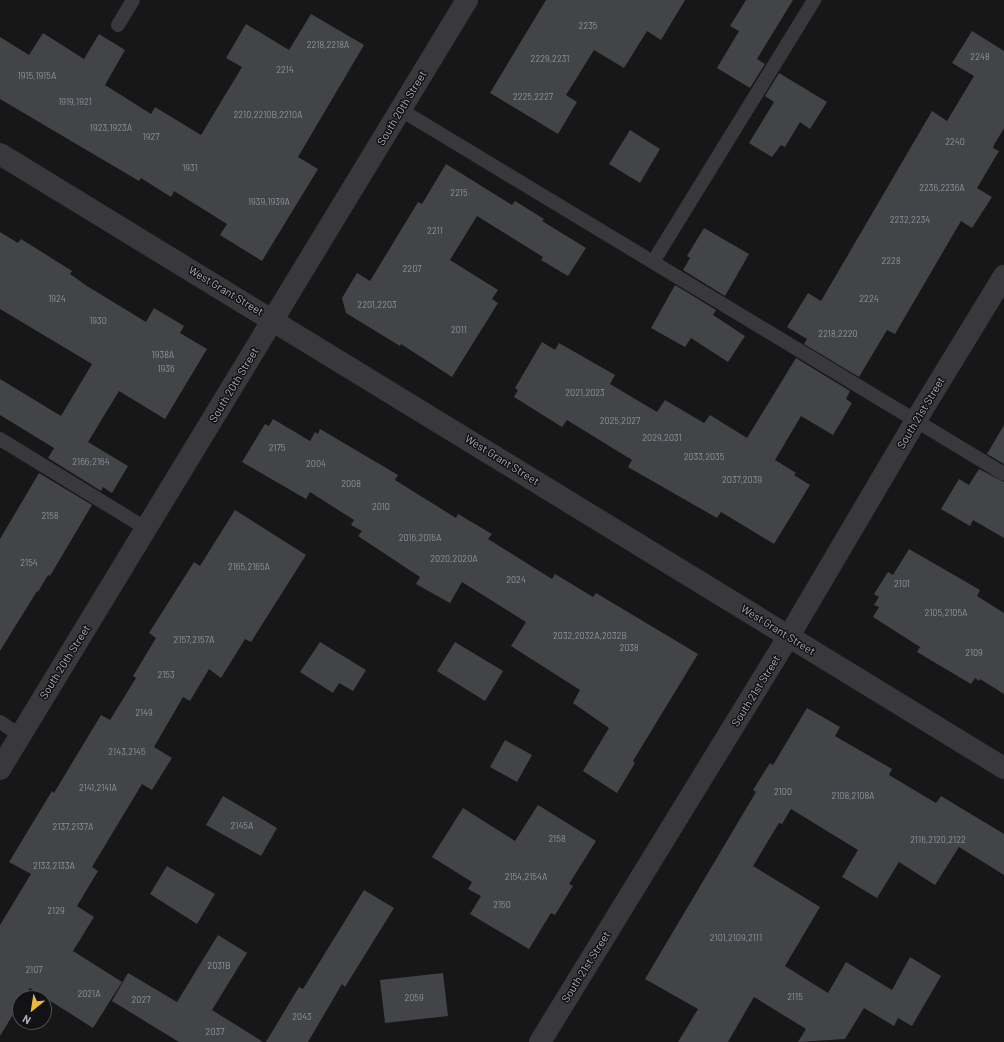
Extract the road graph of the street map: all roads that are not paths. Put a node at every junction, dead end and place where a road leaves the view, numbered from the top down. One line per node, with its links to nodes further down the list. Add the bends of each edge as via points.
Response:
1 (133, 0): 4 (lane)
2 (467, 0): 5 (street, South 20th Street)
3 (814, 0): 7 (lane)
4 (118, 25)
5 (401, 110): 7 (lane); 9 (street, South 20th Street)
6 (0, 154): 9 (street, West Grant Street)
7 (653, 262): 10 (lane)
8 (1004, 276): 10 (street, South 21st Street)
9 (273, 320): 13 (street, South 20th Street); 14 (street, West Grant Street)
10 (916, 420): 12 (lane); 14 (street, South 21st Street)
11 (0, 439): 13 (lane)
12 (1004, 474)
13 (147, 529): 16 (street, South 20th Street)
14 (789, 636): 17 (street, West Grant Street); 19 (street, South 21st Street)
15 (0, 722): 16 (lane)
16 (20, 735): 18 (street, South 20th Street)
17 (1004, 768)
18 (0, 769)
19 (540, 1042)

